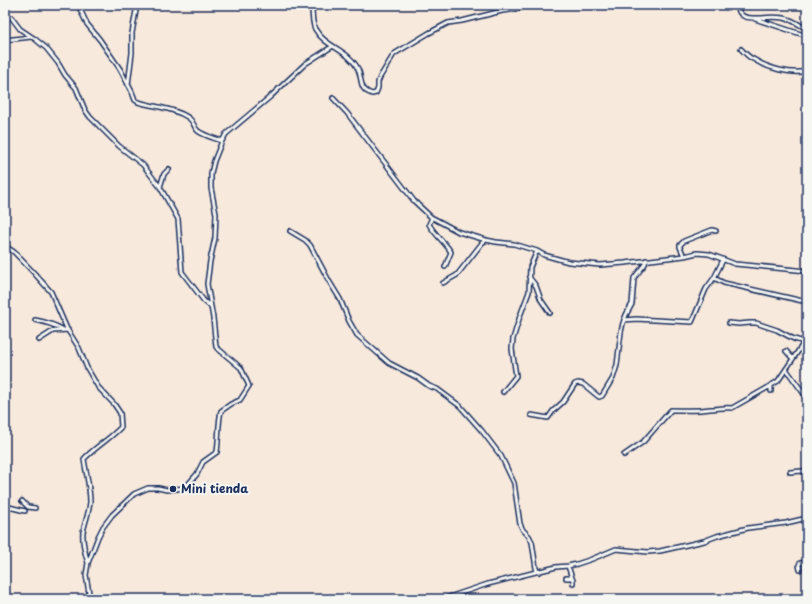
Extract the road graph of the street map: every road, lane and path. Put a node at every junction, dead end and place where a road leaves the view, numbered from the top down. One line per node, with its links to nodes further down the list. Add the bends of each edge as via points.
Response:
1 (78, 5): 15 (street, via 87,24 120,69)
2 (137, 5): 15 (street)
3 (312, 5): 12 (street, via 314,28 320,37)
4 (526, 5): 12 (street, via 518,9 448,23 429,33 394,54 384,68 376,93 372,94 361,85 357,67 348,55)
5 (737, 5): 7 (street, via 741,14)
6 (5, 16): 9 (street, via 11,17 20,29)
7 (753, 18): 8 (street, via 783,18); 10 (street)
8 (807, 29)
9 (32, 36): 11 (street); 19 (street, via 46,48 76,88 90,117 119,146 143,165)
10 (807, 36)
11 (5, 40)
12 (333, 46): 17 (street, via 305,64 226,134)
13 (741, 49): 14 (street, via 768,67)
14 (807, 71)
15 (128, 85): 17 (street, via 138,102 177,112 190,119 199,132)
16 (333, 98): 20 (street, via 414,201)
17 (222, 141): 35 (street, via 211,173 216,214 215,238 207,284)
18 (169, 169): 19 (street, via 164,174)
19 (160, 187): 35 (street, via 178,219 182,272)
20 (431, 217): 23 (street, via 459,232); 29 (street, via 429,224 451,252)
21 (290, 231): 64 (street, via 308,243 357,335 389,363 437,389 460,406 501,456 514,483 520,526 530,538)
22 (716, 231): 26 (street, via 706,232 682,243 680,247)
23 (486, 240): 25 (street); 33 (street, via 457,275)
24 (5, 246): 41 (street, via 14,252 51,292)
25 (537, 251): 27 (street, via 569,262 600,265); 31 (street)
26 (684, 256): 27 (street); 28 (street, via 709,254)
27 (646, 260): 38 (street, via 634,278 632,304)
28 (723, 260): 30 (street, via 735,264); 32 (street)
29 (445, 267)
30 (807, 271)
31 (529, 277): 36 (street, via 536,286 540,300); 49 (street, via 529,292 513,339 516,376)
32 (714, 278): 34 (street, via 724,283); 38 (street, via 706,289 692,322)
33 (443, 283)
34 (807, 302)
35 (210, 306): 61 (street, via 216,347 241,368 249,386 240,400 221,411 217,452 204,462 185,488 148,488 134,494 103,527)
36 (550, 313)
37 (36, 320): 40 (street)
38 (624, 320): 51 (street, via 617,365 613,378 602,396 578,383 548,418)
39 (729, 323): 42 (street, via 756,323 794,339)
40 (64, 330): 41 (street); 43 (street, via 53,331)
41 (68, 330): 61 (street, via 80,348 87,368 98,387 114,404 121,420 121,427 84,459 90,502 82,541)
42 (807, 339): 45 (street)
43 (39, 340)
44 (786, 351): 45 (street)
45 (793, 360): 46 (street)
46 (786, 369): 47 (street); 50 (street)
47 (772, 385): 48 (street); 52 (street, via 732,408 671,410 643,442)
48 (771, 391)
49 (503, 392)
50 (807, 398)
51 (531, 415)
52 (624, 454)
53 (790, 472): 54 (street)
54 (807, 472)
55 (22, 501): 57 (street, via 28,507)
56 (5, 506): 58 (street)
57 (35, 508)
58 (25, 511)
59 (807, 518): 62 (street, via 748,528 660,551 616,549)
60 (807, 562): 63 (street, via 800,563)
61 (88, 563): 68 (street, via 86,575)
62 (568, 566): 64 (street); 66 (street)
63 (800, 570)
64 (539, 572): 69 (street, via 488,584)
65 (566, 578): 66 (street)
66 (572, 578): 67 (street)
67 (573, 583)
68 (90, 599)
69 (443, 599)

